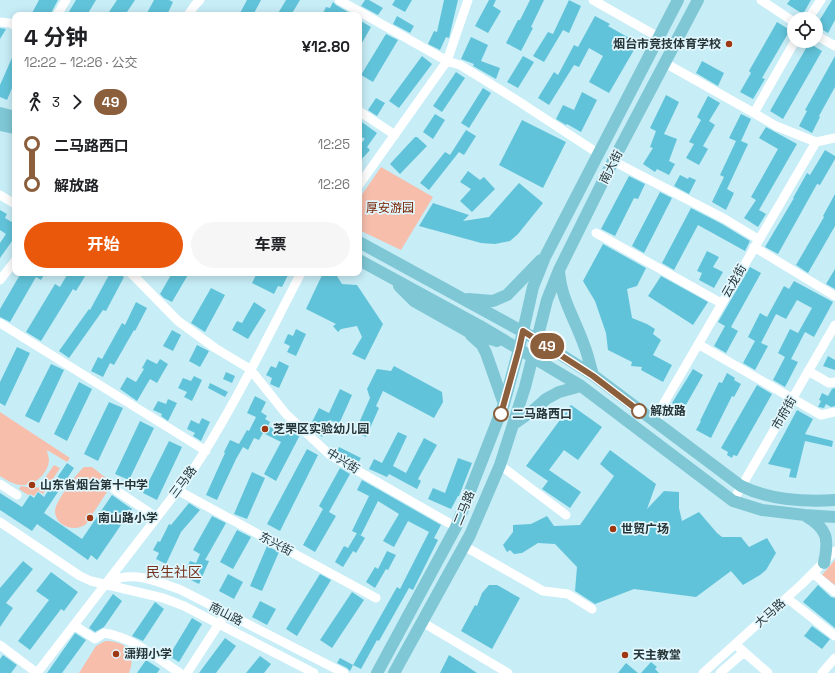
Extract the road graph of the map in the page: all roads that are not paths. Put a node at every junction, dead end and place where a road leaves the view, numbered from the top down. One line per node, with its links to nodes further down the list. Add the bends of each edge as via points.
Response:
1 (66, 0): 11 (street)
2 (186, 0): 10 (street)
3 (340, 0): 13 (street)
4 (468, 0): 23 (street)
5 (593, 0): 19 (street)
6 (678, 0): 19 (main road, 南大街)
7 (698, 0): 24 (main road, 南大街)
8 (761, 0): 16 (street)
9 (820, 0): 14 (street)
10 (198, 2): 12 (street)
11 (59, 12)
12 (190, 12)
13 (361, 12)
14 (812, 12)
15 (362, 13): 23 (street)
16 (787, 17)
17 (0, 22): 18 (street)
18 (12, 25)
19 (660, 38): 34 (main road, 南大街)
20 (823, 39): 21 (street)
21 (835, 46)
22 (791, 48): 27 (street)
23 (447, 61): 31 (street); 34 (street, via 460,65)
24 (665, 63): 27 (street); 35 (main road, 南大街)
25 (0, 113): 28 (main road)
26 (362, 113): 31 (street)
27 (754, 113): 33 (street, via 776,126)
28 (12, 115)
29 (0, 125): 30 (main road)
30 (12, 127)
31 (395, 135): 36 (street)
32 (835, 138): 33 (street)
33 (816, 142): 40 (street, 云龙街)
34 (599, 154): 42 (main road, 南大街)
35 (613, 161): 40 (street, via 725,219); 45 (main road, 南大街)
36 (362, 181)
37 (0, 195): 38 (street)
38 (12, 202)
39 (596, 233): 52 (street)
40 (756, 243): 50 (street); 52 (street, 云龙街)
41 (362, 244): 51 (main road)
42 (545, 257): 51 (main road, via 507,296 493,301); 55 (main road, 南大街, via 533,287)
43 (362, 262): 48 (main road)
44 (12, 265): 49 (street)
45 (559, 270): 57 (main road, 南大街, via 547,300); 64 (main road, via 564,297 584,345)
46 (134, 276): 62 (street, via 178,321)
47 (299, 276): 62 (street, 三马路)
48 (388, 276): 56 (main road, via 414,301); 58 (main road)
49 (0, 280)
50 (835, 296)
51 (463, 298): 55 (main road)
52 (721, 303): 59 (street, 云龙街)
53 (0, 324): 72 (street)
54 (835, 325): 63 (street, 市府街)
55 (523, 331): 57 (main road); 60 (main road, 二马路)
56 (469, 332): 58 (main road); 68 (main road, via 486,353)
57 (538, 340): 61 (main road, 二马路); 64 (main road)
58 (508, 343): 60 (main road)
59 (698, 344): 67 (street); 71 (street, 云龙街, via 664,402)
60 (519, 349): 61 (main road); 68 (main road, 二马路)
61 (533, 357): 66 (main road); 70 (main road, 二马路)
62 (250, 369): 72 (street, 三马路); 86 (street, 中兴街, via 286,414 330,455)
63 (808, 371): 65 (street, via 829,383); 67 (street, 市府街)
64 (593, 376): 71 (main road)
65 (835, 382)
66 (581, 386): 70 (main road, via 559,392); 80 (main road)
67 (793, 398): 69 (street, via 822,415); 75 (street, 市府街)
68 (504, 404): 86 (main road, 二马路)
69 (835, 412)
70 (515, 422): 73 (main road, 二马路)
71 (656, 423): 75 (main road)
72 (206, 451): 77 (street, 三马路)
73 (500, 465): 81 (street); 87 (main road, 二马路)
74 (0, 484): 78 (street)
75 (741, 486): 79 (main road, via 754,492 788,499); 80 (street, 市府街)
76 (114, 489): 84 (street)
77 (177, 490): 84 (street, 三马路); 93 (street, 东兴街)
78 (17, 495)
79 (835, 500)
80 (733, 501): 82 (main road, via 762,510)
81 (566, 515)
82 (805, 515): 83 (main road); 89 (main road, via 825,532 827,540)
83 (835, 517)
84 (156, 518): 91 (street, 三马路)
85 (0, 522): 91 (street, 南山路, via 80,576)
86 (456, 527): 110 (main road, 二马路)
87 (464, 546): 95 (street, via 543,591 568,594); 97 (main road, 二马路)
88 (835, 551): 89 (street, 大马路)
89 (824, 563): 90 (street, 大马路)
90 (813, 573): 92 (street); 94 (street, 大马路)
91 (104, 585): 96 (street, 南山路, via 119,578 133,576 153,580); 98 (street, 南山路, via 164,598); 99 (street, 三马路)
92 (835, 592)
93 (376, 598)
94 (787, 598): 100 (street); 101 (street, 大马路)
95 (592, 609)
96 (226, 613): 98 (street); 109 (street, 南山路)
97 (422, 622): 111 (main road, 二马路); 112 (street)
98 (219, 624): 107 (street); 108 (street, 南山路)
99 (74, 625): 105 (street, 三马路); 106 (street, via 95,639 104,633 113,634)
100 (835, 636)
101 (735, 644): 103 (street); 113 (street, 大马路)
102 (0, 645): 105 (street)
103 (744, 652): 114 (street); 115 (street)
104 (835, 658): 116 (street)
105 (37, 673)
106 (180, 673)
107 (187, 673)
108 (314, 673)
109 (344, 673)
110 (377, 673)
111 (394, 673)
112 (508, 673)
113 (703, 673)
114 (720, 673)
115 (768, 673)
116 (822, 673)

